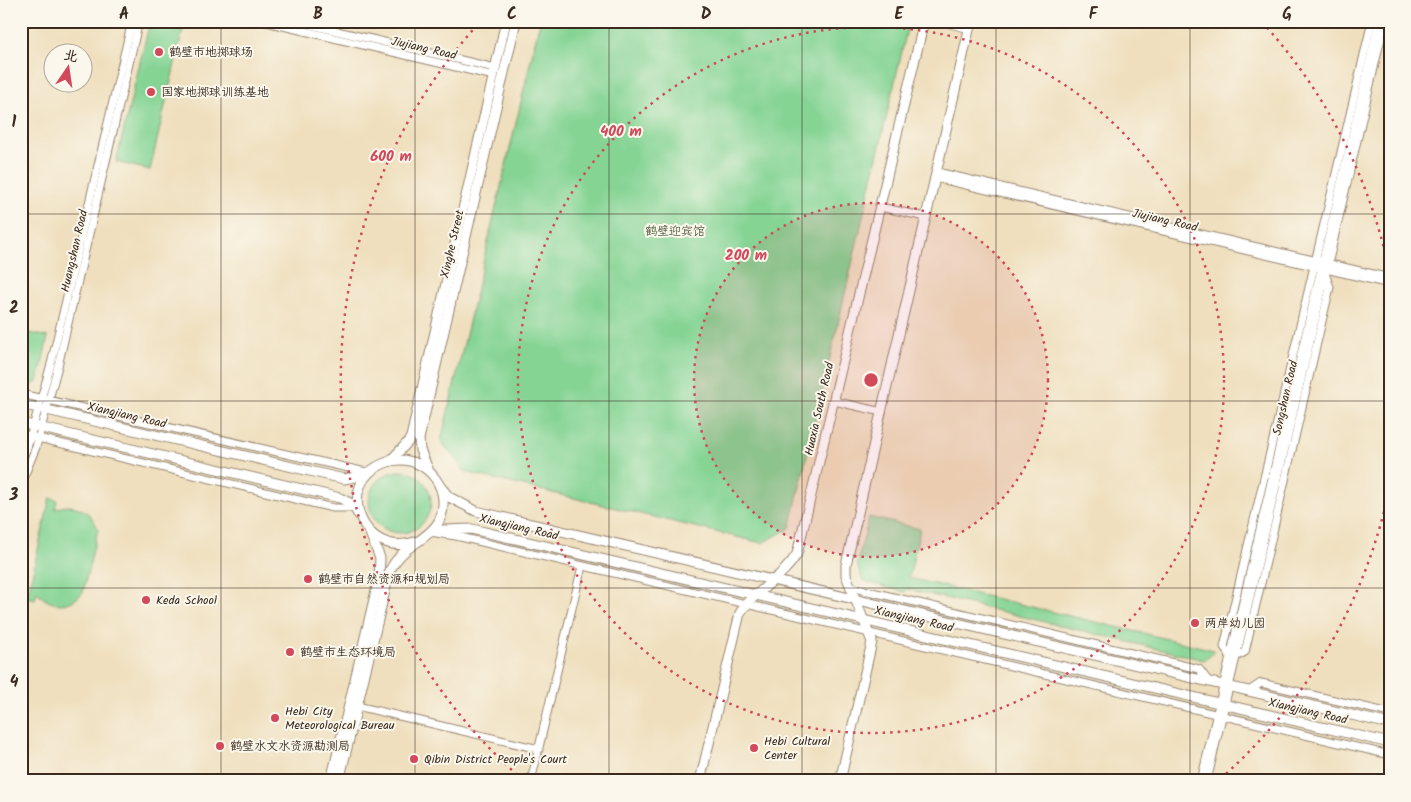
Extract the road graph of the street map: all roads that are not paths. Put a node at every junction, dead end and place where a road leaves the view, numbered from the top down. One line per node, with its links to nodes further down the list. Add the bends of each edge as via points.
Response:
1 (132, 21): 23 (street, Huangshan Road)
2 (139, 21): 23 (street, Huangshan Road)
3 (262, 21): 13 (street, Jiujiang Road)
4 (294, 21): 13 (street, Jiujiang Road)
5 (506, 21): 13 (main road, Xinghe Street)
6 (516, 21): 33 (main road, Xinghe Street, via 420,439 420,450)
7 (924, 21): 15 (main road, Huaxia South Road)
8 (938, 21): 12 (street)
9 (1372, 21): 17 (street)
10 (1379, 21): 17 (street, Songshan Road)
11 (1385, 21): 17 (street, Songshan Road)
12 (971, 25): 14 (main road)
13 (495, 72): 31 (main road, Xinghe Street, via 411,437)
14 (936, 175): 16 (main road); 17 (street, Jiujiang Road)
15 (880, 207): 16 (street); 21 (main road, Huaxia South Road)
16 (926, 217): 24 (main road)
17 (1322, 266): 18 (street, Jiujiang Road); 19 (street, Jiujiang Road); 49 (street, Songshan Road); 49 (street, via 1224,647)
18 (1390, 278)
19 (1390, 284)
20 (21, 394): 23 (street)
21 (834, 401): 24 (street); 42 (main road, Huaxia South Road, via 797,554)
22 (21, 404): 23 (main road, Xiangjiang Road)
23 (44, 404): 26 (street, Huangshan Road); 32 (main road, Xiangjiang Road, via 344,479)
24 (882, 412): 43 (main road, via 846,566)
25 (21, 423): 26 (main road)
26 (37, 427): 28 (street, Huangshan Road); 29 (street, Huangshan Road); 36 (main road, via 340,498)
27 (21, 434): 28 (street)
28 (30, 436): 29 (street); 30 (street, Huangshan Road)
29 (38, 438): 34 (street, Huangshan Road); 36 (street, via 333,508)
30 (21, 461)
31 (390, 461): 32 (main road); 33 (main road, via 414,462)
32 (370, 471): 37 (main road, via 359,491 357,504)
33 (429, 471): 35 (main road)
34 (21, 484)
35 (440, 486): 38 (main road, via 442,512); 42 (main road, Xiangjiang Road, via 449,497 476,511)
36 (354, 508): 37 (main road)
37 (360, 516): 39 (main road)
38 (431, 532): 40 (main road); 41 (street); 44 (main road, Xiangjiang Road, via 472,529)
39 (370, 533): 40 (main road, via 393,545); 61 (main road, via 380,558 379,578)
40 (418, 541): 54 (main road, via 403,552 390,570)
41 (582, 566): 46 (street); 59 (street)
42 (774, 580): 44 (main road, Huaxia South Road); 45 (main road, Xiangjiang Road)
43 (851, 587): 45 (main road); 50 (street, via 1199,669)
44 (756, 596): 46 (main road, Huaxia South Road); 47 (main road, Xiangjiang Road)
45 (856, 599): 47 (main road); 50 (main road, Xiangjiang Road)
46 (746, 605): 48 (street); 64 (main road, Huaxia South Road, via 740,613)
47 (864, 621): 48 (main road); 53 (main road, Xiangjiang Road)
48 (870, 634): 56 (street); 65 (main road, via 872,646)
49 (1233, 656): 51 (street, Songshan Road)
50 (1209, 682): 51 (main road, Xiangjiang Road)
51 (1226, 686): 52 (main road, Xiangjiang Road); 53 (street, Songshan Road)
52 (1249, 691): 55 (street, via 1261,683); 57 (main road, Xiangjiang Road)
53 (1222, 704): 56 (street, Songshan Road); 58 (main road, Xiangjiang Road)
54 (357, 706): 59 (street); 62 (main road)
55 (1390, 713)
56 (1219, 716): 60 (street); 66 (street, Songshan Road); 67 (street, Songshan Road)
57 (1390, 724)
58 (1390, 743)
59 (539, 749): 63 (street)
60 (1390, 756)
61 (331, 781)
62 (339, 781)
63 (531, 781)
64 (700, 781)
65 (840, 781)
66 (1201, 781)
67 (1207, 781)

